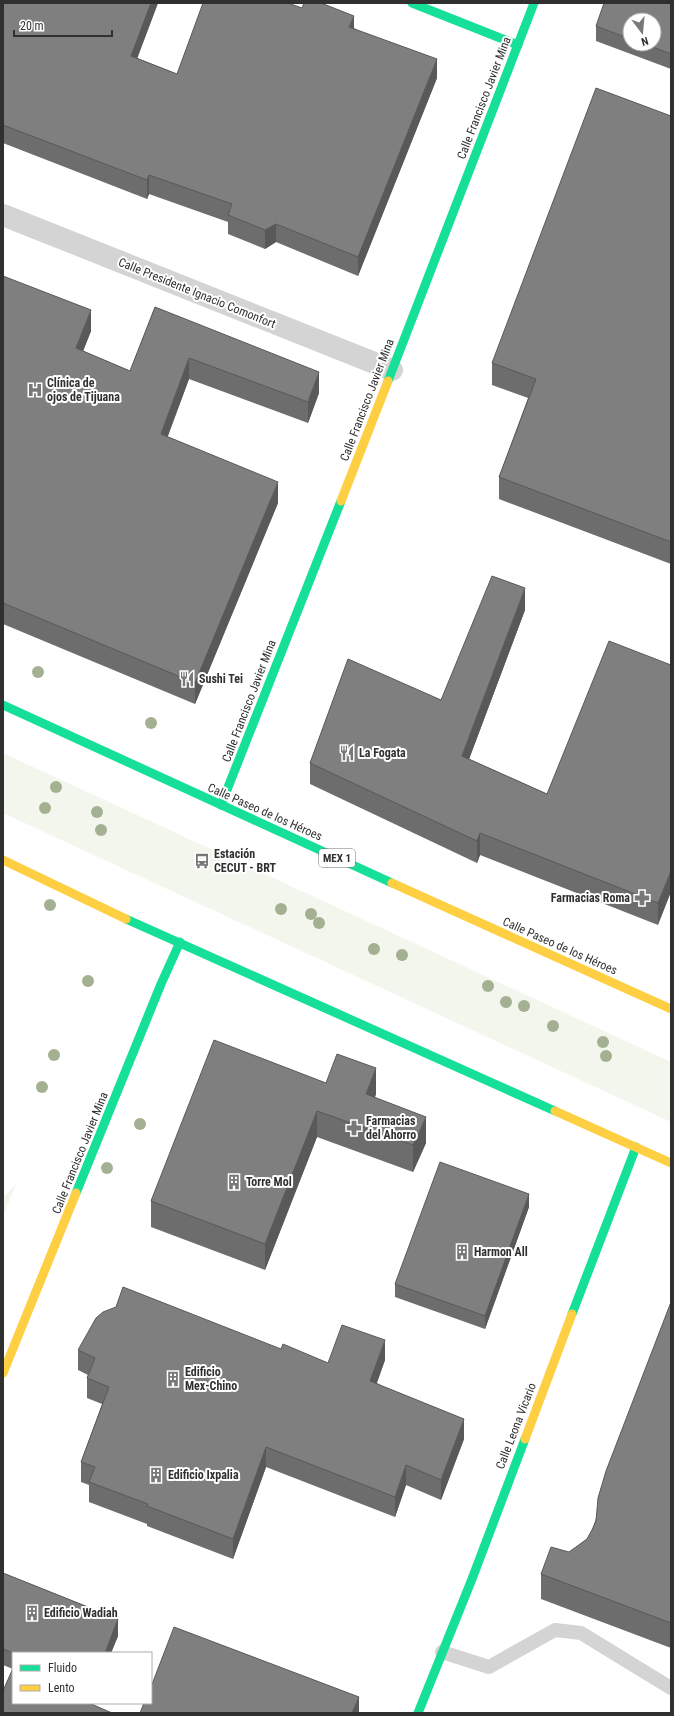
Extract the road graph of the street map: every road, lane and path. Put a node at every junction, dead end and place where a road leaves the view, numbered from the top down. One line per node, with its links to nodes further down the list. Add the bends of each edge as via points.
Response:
1 (412, 3): 3 (street)
2 (534, 3): 3 (street, Calle Francisco Javier Mina)
3 (518, 45): 5 (street, Calle Francisco Javier Mina)
4 (3, 215): 5 (street, Calle Presidente Ignacio Comonfort)
5 (392, 370): 7 (street, Calle Francisco Javier Mina)
6 (3, 705): 7 (street, Calle Paseo de los Héroes / MEX 1)
7 (221, 805): 10 (street, Calle Paseo de los Héroes / MEX 1)
8 (3, 860): 9 (street)
9 (180, 942): 11 (street); 13 (street, Calle Francisco Javier Mina)
10 (671, 1009)
11 (636, 1147): 12 (street); 14 (street, Calle Leona Vicario)
12 (671, 1163)
13 (3, 1373)
14 (442, 1652): 15 (lane, via 490,1667 555,1630 581,1633); 16 (street, Calle Leona Vicario)
15 (671, 1688)
16 (418, 1713)

